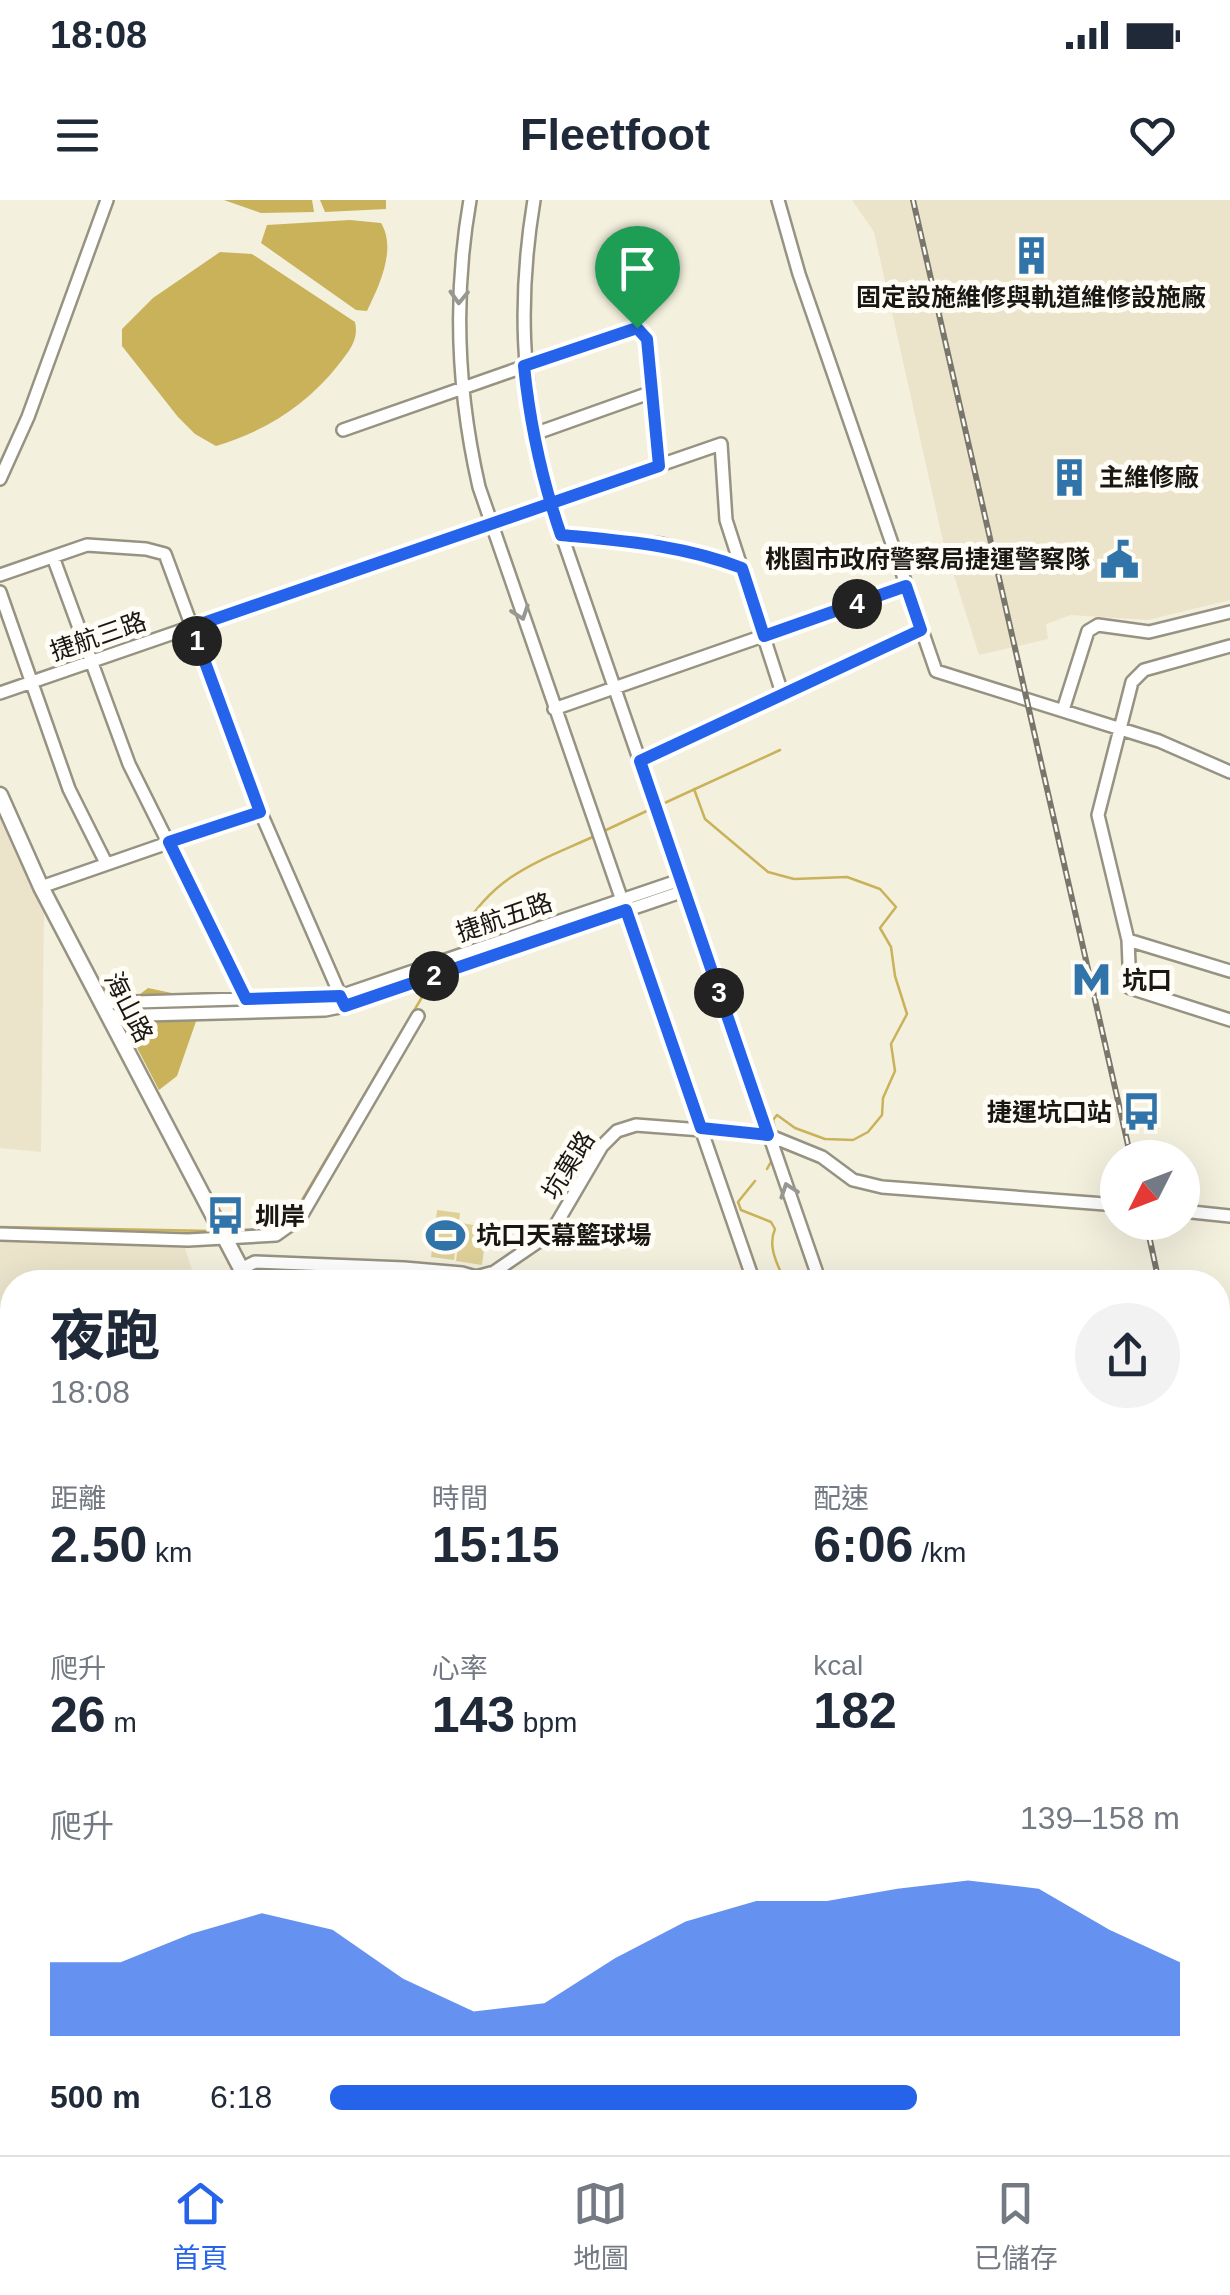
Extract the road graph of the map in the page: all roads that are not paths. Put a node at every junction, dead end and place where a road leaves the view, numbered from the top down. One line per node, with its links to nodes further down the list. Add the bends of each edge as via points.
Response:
1 (107, 200): 11 (street)
2 (470, 200): 6 (street, one-way to 6, via 460,270)
3 (534, 200): 5 (street)
4 (778, 200): 18 (street)
5 (524, 366): 6 (street); 7 (street, via 637,328 647,339); 9 (street)
6 (461, 389): 8 (street); 13 (street)
7 (652, 392): 9 (street); 10 (street)
8 (343, 430)
9 (534, 434): 12 (street)
10 (659, 466): 12 (street, 捷航三路); 16 (street, 捷航三路, via 721,444 726,520)
11 (0, 479)
12 (550, 503): 13 (street, 捷航三路); 14 (street)
13 (490, 524): 21 (street, 捷航三路); 30 (street, one-way to 30)
14 (561, 535): 16 (street, via 662,544); 27 (street)
15 (53, 557): 17 (street); 21 (street, via 87,545 165,554); 25 (street)
16 (742, 568): 23 (street)
17 (0, 576)
18 (906, 586): 22 (street); 23 (street)
19 (0, 592): 26 (street)
20 (1230, 612): 31 (street, via 1149,632 1098,625 1088,632)
21 (192, 627): 25 (street, 捷航三路); 36 (street)
22 (921, 630): 29 (street); 31 (street, via 936,671)
23 (764, 636): 27 (street); 29 (street)
24 (1230, 646): 32 (street, via 1144,670 1132,682)
25 (90, 662): 26 (street, 捷航三路); 37 (street, via 129,764)
26 (31, 683): 28 (street, 捷航三路); 38 (street, via 69,789)
27 (614, 688): 30 (street); 33 (street)
28 (0, 693)
29 (782, 696): 33 (street)
30 (554, 709): 41 (street)
31 (1063, 710): 32 (street)
32 (1121, 728): 34 (street); 42 (street, via 1098,815)
33 (640, 761): 39 (street)
34 (1230, 772)
35 (0, 794): 40 (main road, 海山路)
36 (260, 812): 37 (street); 45 (street)
37 (169, 842): 38 (street); 44 (street)
38 (106, 863): 40 (street)
39 (682, 886): 41 (street, 捷航五路); 50 (street)
40 (40, 887): 46 (main road, 海山路)
41 (624, 904): 45 (street, 捷航五路); 49 (street)
42 (1128, 940): 43 (street); 48 (street, via 1130,988)
43 (1230, 971)
44 (246, 999): 45 (street, 捷航五路); 46 (street, 捷航五路)
45 (343, 1001): 46 (street, 捷航五路, via 325,1010)
46 (105, 1010): 55 (main road, 海山路)
47 (418, 1016): 55 (street, via 300,1218 276,1235)
48 (1230, 1020)
49 (701, 1128): 50 (street, 坑菓路); 59 (street, 坑菓路, via 636,1125 618,1131 595,1156 551,1233); 60 (street)
50 (768, 1135): 51 (street, 坑菓路, via 822,1157 854,1180 882,1187); 61 (street, one-way to 50)
51 (1100, 1204)
52 (1200, 1213): 53 (street)
53 (1230, 1216)
54 (0, 1234): 55 (street)
55 (224, 1236): 56 (main road, 海山路)
56 (242, 1270)
57 (249, 1270): 58 (street, 坑菓路, via 255,1262)
58 (416, 1270)
59 (497, 1270)
60 (750, 1270)
61 (816, 1270)

